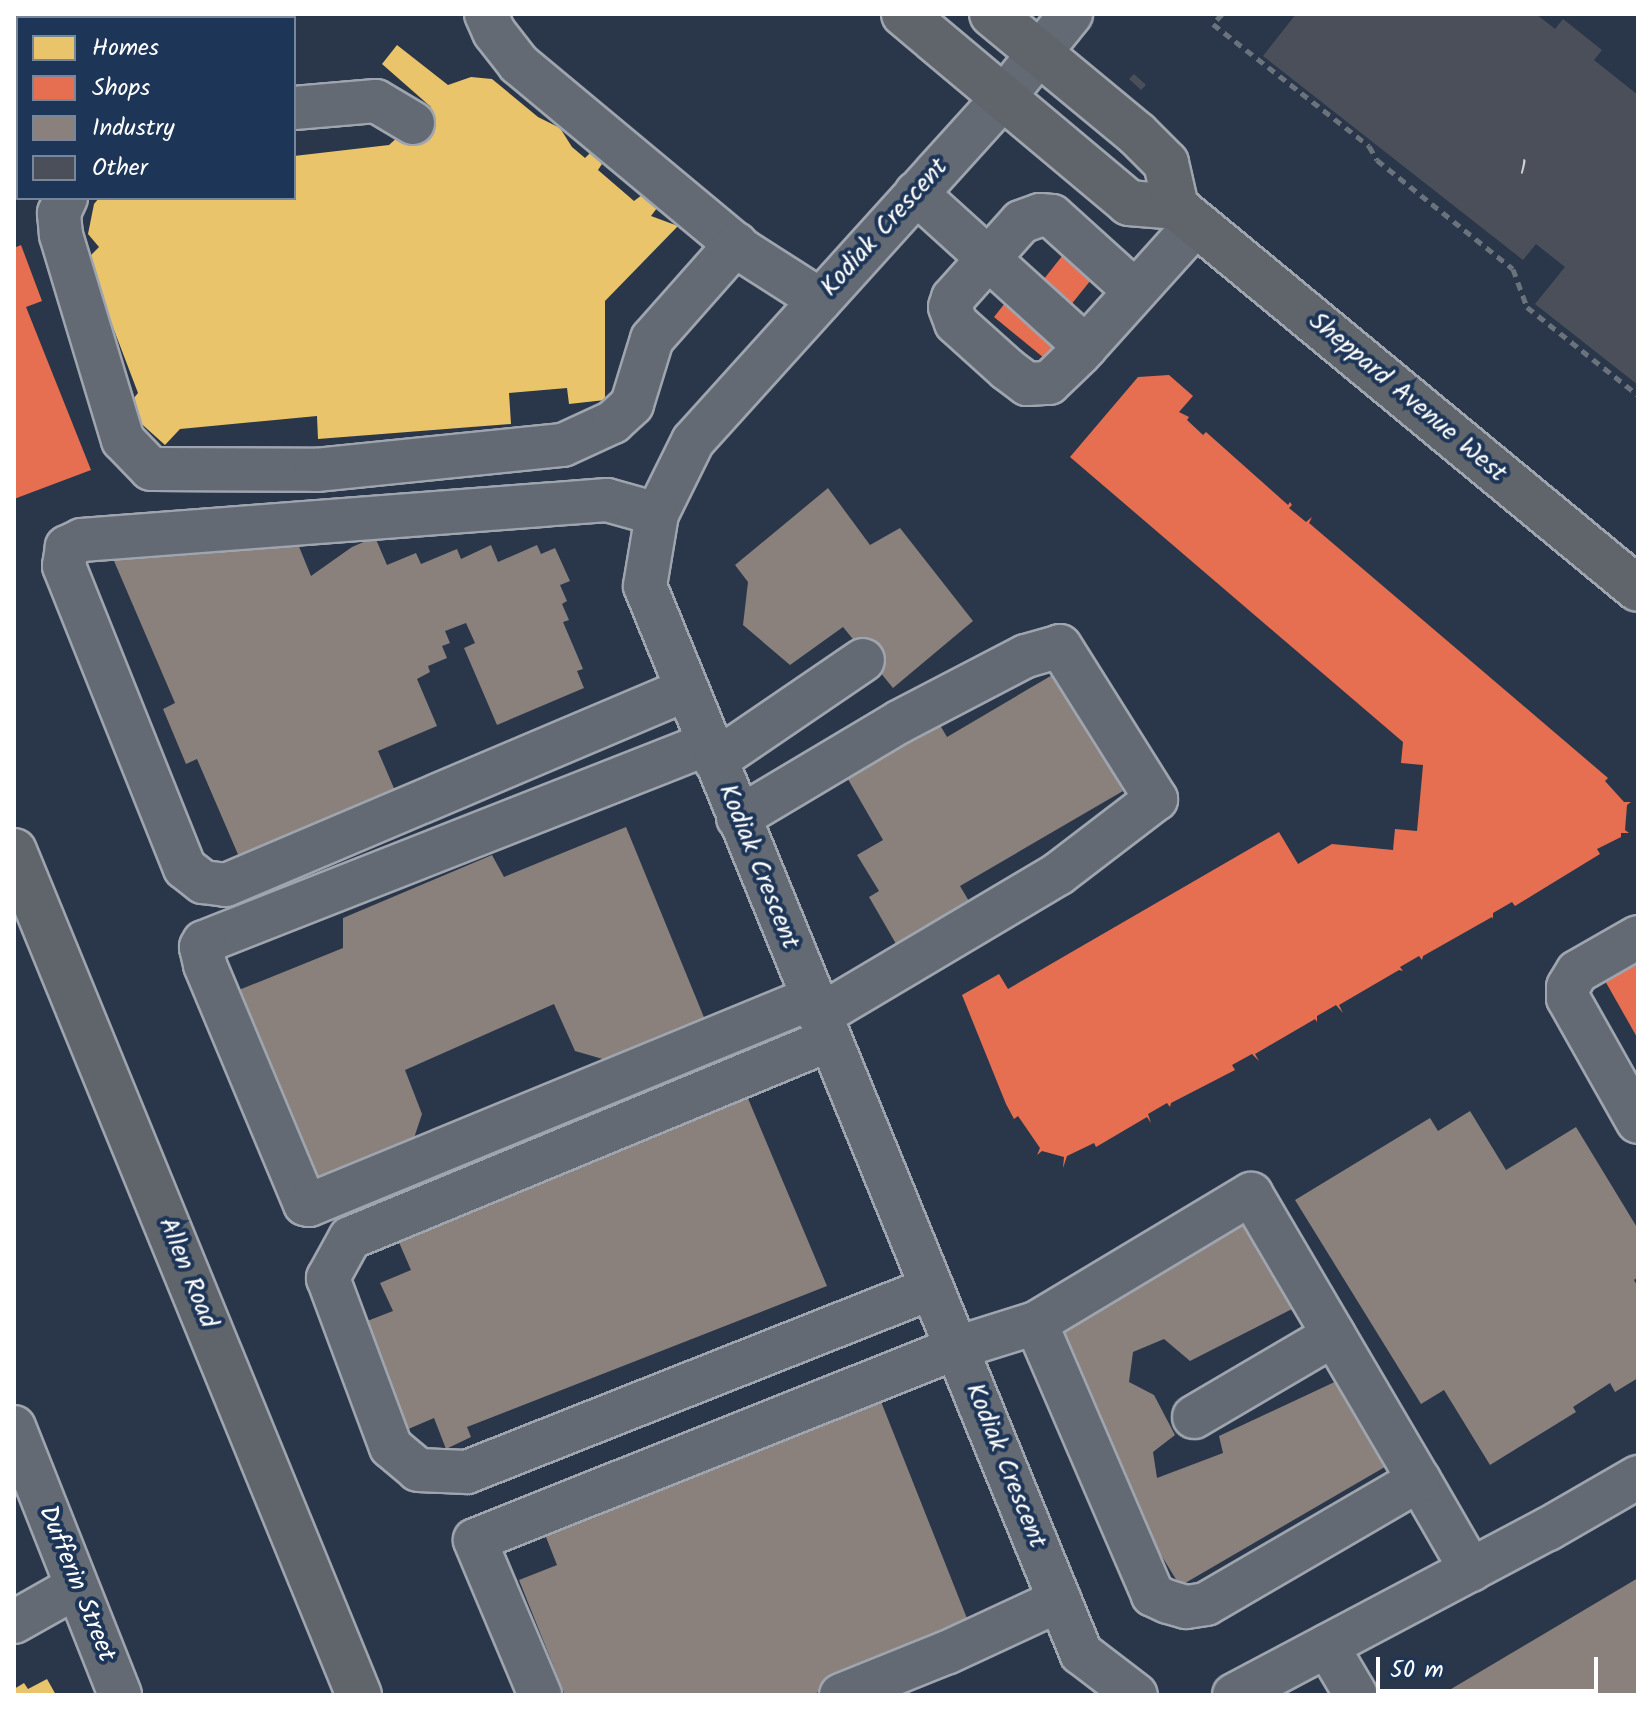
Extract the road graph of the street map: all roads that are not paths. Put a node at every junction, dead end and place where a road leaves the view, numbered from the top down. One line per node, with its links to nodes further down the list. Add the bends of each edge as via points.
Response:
1 (486, 14): 14 (street, via 519,64)
2 (904, 14): 6 (main road)
3 (992, 14): 5 (main road)
4 (1071, 14): 5 (street, Kodiak Crescent)
5 (1039, 55): 6 (street, Kodiak Crescent); 13 (main road, via 1166,163)
6 (1003, 98): 9 (main road); 10 (street, Kodiak Crescent)
7 (296, 108): 8 (street, via 376,101)
8 (413, 123)
9 (1089, 170): 12 (street); 13 (main road, via 1129,203)
10 (916, 193): 15 (street); 17 (street, Kodiak Crescent)
11 (65, 200): 14 (street, via 59,213 61,235 123,440 151,469 316,470 563,445 613,422 632,404 652,339)
12 (1052, 216): 15 (street, via 1030,217); 16 (street)
13 (1186, 216): 16 (street); 20 (main road, Sheppard Avenue West)
14 (736, 244): 17 (street)
15 (998, 248): 18 (street); 18 (street, via 953,298 951,314 966,332 1027,384 1049,383)
16 (1135, 291): 18 (street)
17 (820, 300): 19 (street, Kodiak Crescent, via 693,441)
18 (1096, 336)
19 (657, 514): 22 (street, Kodiak Crescent, via 645,586); 22 (street, via 607,500 82,540 67,547 64,566 185,868 203,882 226,885)
20 (1638, 589)
21 (863, 660): 23 (street)
22 (685, 690): 23 (street, Kodiak Crescent)
23 (711, 752): 24 (street, Kodiak Crescent); 27 (street, via 204,942 210,979 309,1205)
24 (738, 818): 27 (street, Kodiak Crescent); 27 (street, via 899,722 1026,656 1060,646 1156,799 1058,874)
25 (14, 851): 44 (main road, Allen Road)
26 (1638, 937): 28 (street, via 1577,972 1568,987 1568,998)
27 (820, 1018): 29 (street, Kodiak Crescent); 29 (street, via 350,1238 328,1278 391,1447 418,1470 467,1472)
28 (1638, 1122)
29 (931, 1288): 32 (street, Kodiak Crescent)
30 (1036, 1323): 31 (street, via 1251,1194); 32 (street); 36 (street, via 1153,1595 1168,1602 1186,1607 1206,1604)
31 (1334, 1335): 33 (street); 36 (street)
32 (956, 1348): 39 (street, Kodiak Crescent); 45 (street, via 475,1540)
33 (1194, 1417)
34 (14, 1427): 38 (street, Dufferin Street)
35 (1638, 1477): 37 (street)
36 (1419, 1480): 37 (street)
37 (1471, 1570): 41 (street)
38 (76, 1587): 40 (street); 43 (street, Dufferin Street)
39 (1060, 1600): 46 (street); 47 (street, Kodiak Crescent, via 1081,1653)
40 (14, 1622)
41 (1327, 1646): 42 (street); 49 (street)
42 (1289, 1682): 48 (street)
43 (120, 1695)
44 (359, 1695)
45 (540, 1695)
46 (841, 1695)
47 (1136, 1695)
48 (1234, 1695)
49 (1356, 1695)

